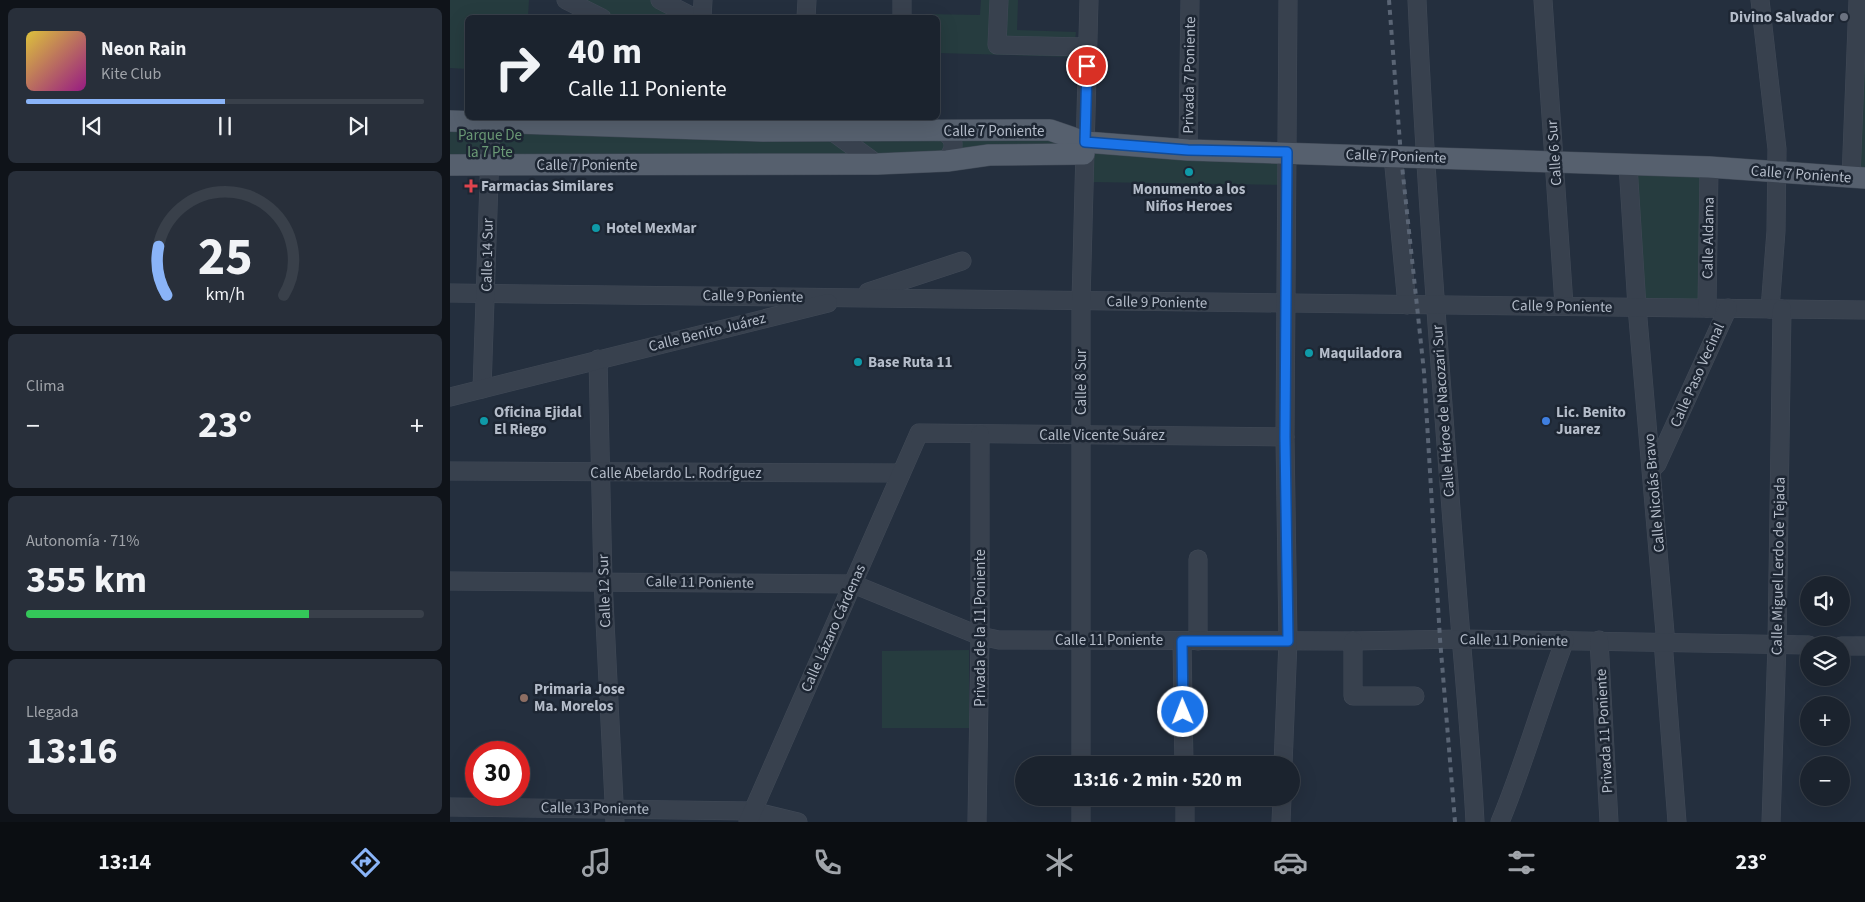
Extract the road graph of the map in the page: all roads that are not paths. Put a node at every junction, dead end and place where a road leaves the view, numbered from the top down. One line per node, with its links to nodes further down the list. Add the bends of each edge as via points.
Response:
1 (566, 0): 15 (street)
2 (660, 0): 16 (street)
3 (703, 0): 17 (street)
4 (806, 0): 18 (street)
5 (902, 0): 19 (street)
6 (999, 0): 20 (street, via 997,45)
7 (1088, 0): 20 (street, Calle 8 Sur)
8 (1190, 0): 28 (street, Privada 7 Poniente)
9 (1288, 0): 29 (street)
10 (1417, 0): 31 (street, Calle Héroe de Nacozari Sur)
11 (1543, 0): 33 (street, Calle 6 Sur)
12 (1760, 0): 39 (street, Calle Miguel Lerdo de Tejada, via 1773,103)
13 (1858, 0): 14 (street); 40 (street)
14 (1865, 1)
15 (596, 15)
16 (689, 15)
17 (702, 15)
18 (806, 15)
19 (902, 15)
20 (1087, 47): 27 (street, Calle 8 Sur)
21 (808, 120): 26 (street)
22 (907, 120): 25 (street)
23 (450, 121): 24 (main road, Calle 7 Poniente)
24 (491, 122): 26 (main road, Calle 7 Poniente); 36 (street, Calle 14 Sur)
25 (945, 131): 26 (main road, Calle 7 Poniente); 27 (main road, Calle 7 Poniente, via 1050,130); 32 (street, via 952,139 953,147)
26 (833, 132): 34 (street)
27 (1084, 148): 28 (main road, Calle 7 Poniente); 32 (main road, Calle 7 Poniente); 45 (street, Calle 8 Sur)
28 (1188, 150): 29 (main road, Calle 7 Poniente)
29 (1287, 152): 30 (main road, Calle 7 Poniente); 46 (street)
30 (1393, 156): 31 (main road, Calle 7 Poniente); 47 (street)
31 (1424, 158): 33 (main road, Calle 7 Poniente); 48 (street, Calle Héroe de Nacozari Sur)
32 (947, 161): 34 (main road, Calle 7 Poniente)
33 (1555, 161): 37 (main road, Calle 7 Poniente); 49 (street, Calle 6 Sur)
34 (877, 164): 36 (main road, Calle 7 Poniente)
35 (450, 165): 36 (main road, Calle 7 Poniente)
36 (489, 165): 43 (street, Calle 14 Sur)
37 (1628, 165): 38 (main road, Calle 7 Poniente); 50 (street, Calle Nicolás Bravo)
38 (1709, 167): 39 (main road, Calle 7 Poniente); 51 (street, Calle Aldama)
39 (1777, 172): 40 (main road, Calle 7 Poniente); 53 (street, Calle Miguel Lerdo de Tejada)
40 (1858, 178)
41 (962, 261): 44 (street, Calle Benito Juárez)
42 (450, 293): 43 (street, Calle 9 Poniente)
43 (486, 293): 44 (street, Calle 9 Poniente); 56 (street, Calle 14 Sur)
44 (854, 297): 45 (street, Calle 9 Poniente); 55 (street, Calle Benito Juárez)
45 (1082, 302): 46 (street, Calle 9 Poniente); 60 (street, Calle 8 Sur)
46 (1287, 304): 47 (street, Calle 9 Poniente); 61 (street)
47 (1407, 305): 48 (street, Calle 9 Poniente)
48 (1435, 305): 49 (street, Calle 9 Poniente); 71 (street, Calle Héroe de Nacozari Sur)
49 (1564, 305): 50 (street, Calle 9 Poniente)
50 (1637, 307): 51 (street, Calle 9 Poniente); 62 (street, Calle Nicolás Bravo)
51 (1707, 308): 52 (street, Calle 9 Poniente)
52 (1728, 308): 53 (street, Calle 9 Poniente); 62 (street, Calle Paso Vecinal)
53 (1776, 309): 54 (street, Calle 9 Poniente); 79 (street, Calle Miguel Lerdo de Tejada)
54 (1865, 310)
55 (598, 359): 56 (street, Calle Benito Juárez); 65 (street, Calle 12 Sur)
56 (482, 389): 57 (street, Calle Benito Juárez)
57 (450, 397)
58 (919, 434): 59 (street, Calle Vicente Suárez); 64 (street, Calle Lázaro Cárdenas)
59 (980, 434): 60 (street, Calle Vicente Suárez); 70 (street, Privada de la 11 Poniente)
60 (1082, 434): 61 (street, Calle Vicente Suárez); 72 (street, Calle 8 Sur)
61 (1285, 437): 76 (street)
62 (1652, 469): 78 (street, Calle Nicolás Bravo)
63 (450, 471): 65 (street, Calle Abelardo L. Rodríguez)
64 (902, 473): 65 (street, Calle Abelardo L. Rodríguez); 69 (street, Calle Lázaro Cárdenas)
65 (601, 474): 68 (street, Calle 12 Sur)
66 (1198, 559): 75 (street)
67 (450, 581): 68 (street, Calle 11 Poniente)
68 (603, 581): 69 (street, Calle 11 Poniente); 91 (street, Calle 12 Sur)
69 (853, 584): 70 (street, Calle 11 Poniente); 92 (street, Calle Lázaro Cárdenas)
70 (980, 636): 72 (street, Calle 11 Poniente, via 999,640); 94 (street, Privada de la 11 Poniente)
71 (1461, 638): 73 (street, Calle 11 Poniente); 77 (street, Calle 11 Poniente); 98 (street, Calle Héroe de Nacozari Sur, via 1470,723)
72 (1081, 640): 75 (street, Calle 11 Poniente); 84 (street, Calle 8 Sur)
73 (1565, 640): 74 (street, Calle 11 Poniente); 99 (street, via 1523,766)
74 (1599, 640): 78 (street, Calle 11 Poniente); 100 (street, Privada 11 Poniente)
75 (1190, 641): 76 (street, Calle 11 Poniente); 85 (street)
76 (1288, 641): 77 (street, Calle 11 Poniente); 86 (street)
77 (1353, 641): 83 (street, via 1353,696)
78 (1663, 641): 79 (street, Calle 11 Poniente); 101 (street, Calle Nicolás Bravo)
79 (1777, 644): 80 (street, Calle 11 Poniente); 102 (street, Calle Miguel Lerdo de Tejada)
80 (1800, 645)
81 (1850, 646): 82 (street)
82 (1865, 646)
83 (1415, 696)
84 (1081, 756)
85 (1184, 756)
86 (1283, 756)
87 (1081, 806): 95 (street)
88 (1185, 806): 96 (street)
89 (1282, 806): 97 (street)
90 (450, 807): 91 (street, Calle 13 Poniente)
91 (615, 815): 92 (street, Calle 13 Poniente)
92 (750, 816): 93 (street, Calle 13 Poniente)
93 (798, 822)
94 (977, 822)
95 (1081, 822)
96 (1185, 822)
97 (1281, 822)
98 (1475, 822)
99 (1500, 822)
100 (1609, 822)
101 (1677, 822)
102 (1771, 822)

